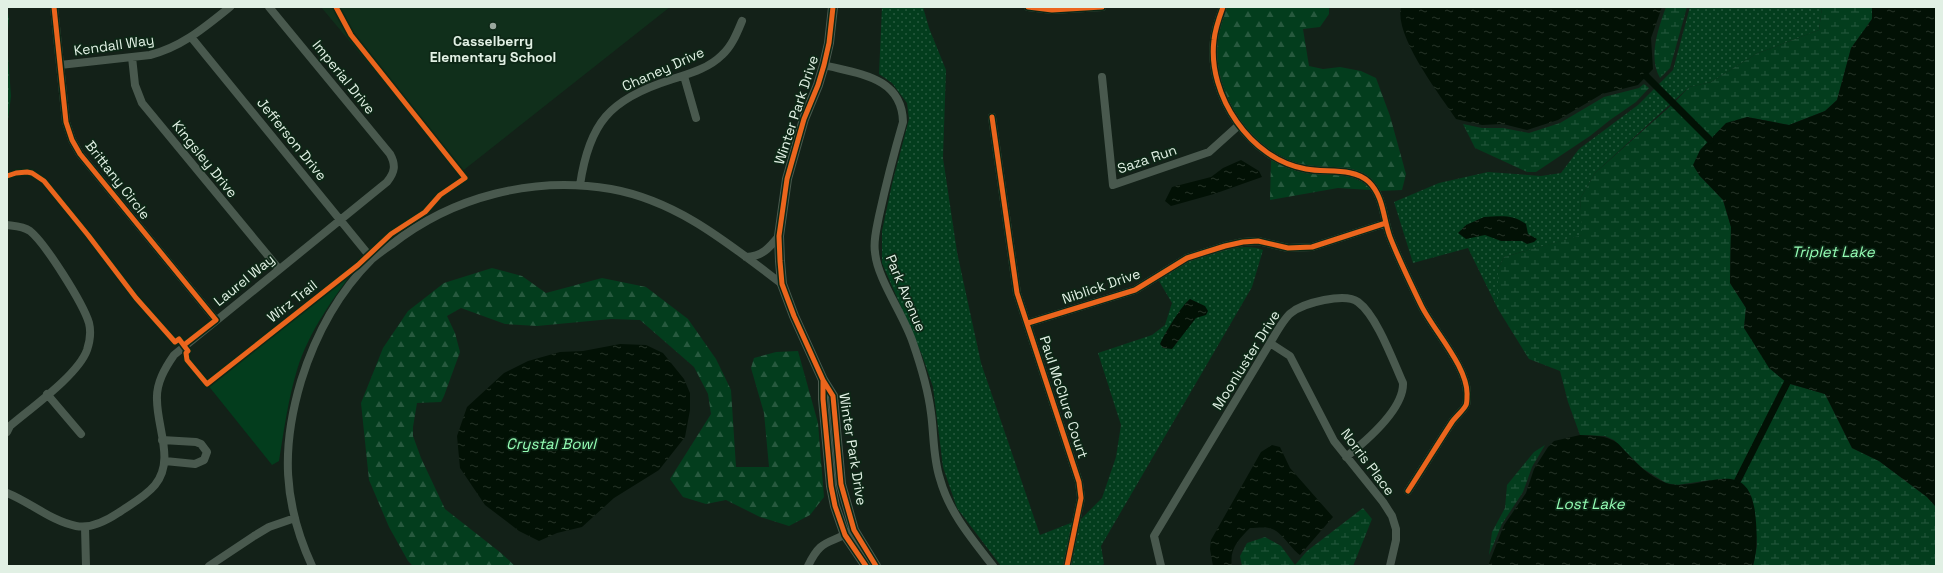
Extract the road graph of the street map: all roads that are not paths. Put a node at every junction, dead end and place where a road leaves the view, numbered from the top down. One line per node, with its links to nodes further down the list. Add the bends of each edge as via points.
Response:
1 (54, 7): 11 (street, Brittany Circle)
2 (230, 7): 9 (street, Kendall Way)
3 (269, 7): 18 (street, Imperial Drive, via 390,154)
4 (832, 7): 12 (street, Winter Park Drive, via 830,37)
5 (1028, 7): 6 (street, via 1052,10)
6 (1102, 7)
7 (1223, 7): 17 (street, via 1214,41 1216,74 1228,110)
8 (742, 21): 13 (street, Chaney Drive, via 732,44 722,55 708,66)
9 (192, 37): 10 (street, Kendall Way, via 163,52); 20 (street, Jefferson Drive)
10 (132, 57): 11 (street, Kendall Way); 26 (street, Kingsley Drive, via 135,86 142,103)
11 (60, 65): 28 (street, Brittany Circle, via 66,122 80,154)
12 (824, 65): 23 (street, Winter Park Drive, via 795,147 787,179); 48 (street, Park Avenue, via 880,82 899,100 903,111 903,122 875,237 876,262 902,313 923,374 942,485 962,525)
13 (684, 76): 16 (street); 19 (street, Chaney Drive, via 646,88 613,108 598,126 589,143 583,161)
14 (1102, 77): 17 (street, Saza Run, via 1113,185 1209,152)
15 (992, 117): 29 (street, Paul McClure Court, via 1018,293)
16 (696, 118)
17 (1239, 125): 21 (street, via 1254,142 1289,164 1305,169 1360,175 1376,192)
18 (394, 166): 20 (street, Laurel Way, via 393,175 387,182)
19 (580, 185): 24 (street, via 640,196 671,208 701,224); 25 (street, via 508,190 459,205 410,230)
20 (341, 219): 25 (street, Jefferson Drive); 26 (street, Laurel Way)
21 (1386, 223): 29 (street, Niblick Drive, via 1312,247 1288,248 1258,241 1225,246 1187,258 1135,290); 37 (street, via 1401,263 1428,319 1453,356 1467,388 1465,405)
22 (7, 225): 31 (street, via 22,227 37,237 84,309 89,324 90,337 82,360)
23 (779, 236): 24 (street, via 762,254); 27 (street, Winter Park Drive)
24 (746, 257): 27 (street)
25 (372, 259): 39 (street, via 332,309 315,342 298,392 287,452 288,484)
26 (279, 269): 28 (street, Laurel Way)
27 (782, 284): 41 (street, Winter Park Drive, via 823,380 833,396 841,484)
28 (216, 320): 34 (street, Laurel Way, via 174,355 166,367 158,385 156,398)
29 (1028, 323): 49 (street, Paul McClure Court, via 1080,490 1079,511)
30 (1270, 343): 35 (street, Norris Place, via 1290,356 1334,441); 35 (street, Moonluster Drive, via 1291,313 1325,299 1347,298 1358,301 1373,319 1403,383 1403,390 1391,412 1368,439); 50 (street, Moonluster Drive, via 1154,536)
31 (48, 394): 32 (street, via 10,426); 33 (street)
32 (7, 432)
33 (80, 434)
34 (162, 440): 36 (street, Laurel Way); 36 (street, via 196,442 207,452 204,460 195,464)
35 (1346, 457): 51 (street, Norris Place, via 1392,516 1396,540)
36 (165, 461): 40 (street, Laurel Way, via 160,477 147,493 107,520)
37 (1408, 491)
38 (7, 493): 40 (street, via 64,522)
39 (295, 518): 43 (street, via 269,527); 44 (street)
40 (85, 527): 42 (street)
41 (849, 532): 45 (street, via 821,545); 46 (street, Winter Park Drive); 47 (street, Winter Park Drive)
42 (86, 566)
43 (209, 566)
44 (312, 566)
45 (808, 566)
46 (866, 566)
47 (876, 566)
48 (993, 566)
49 (1067, 566)
50 (1161, 566)
51 (1390, 566)

